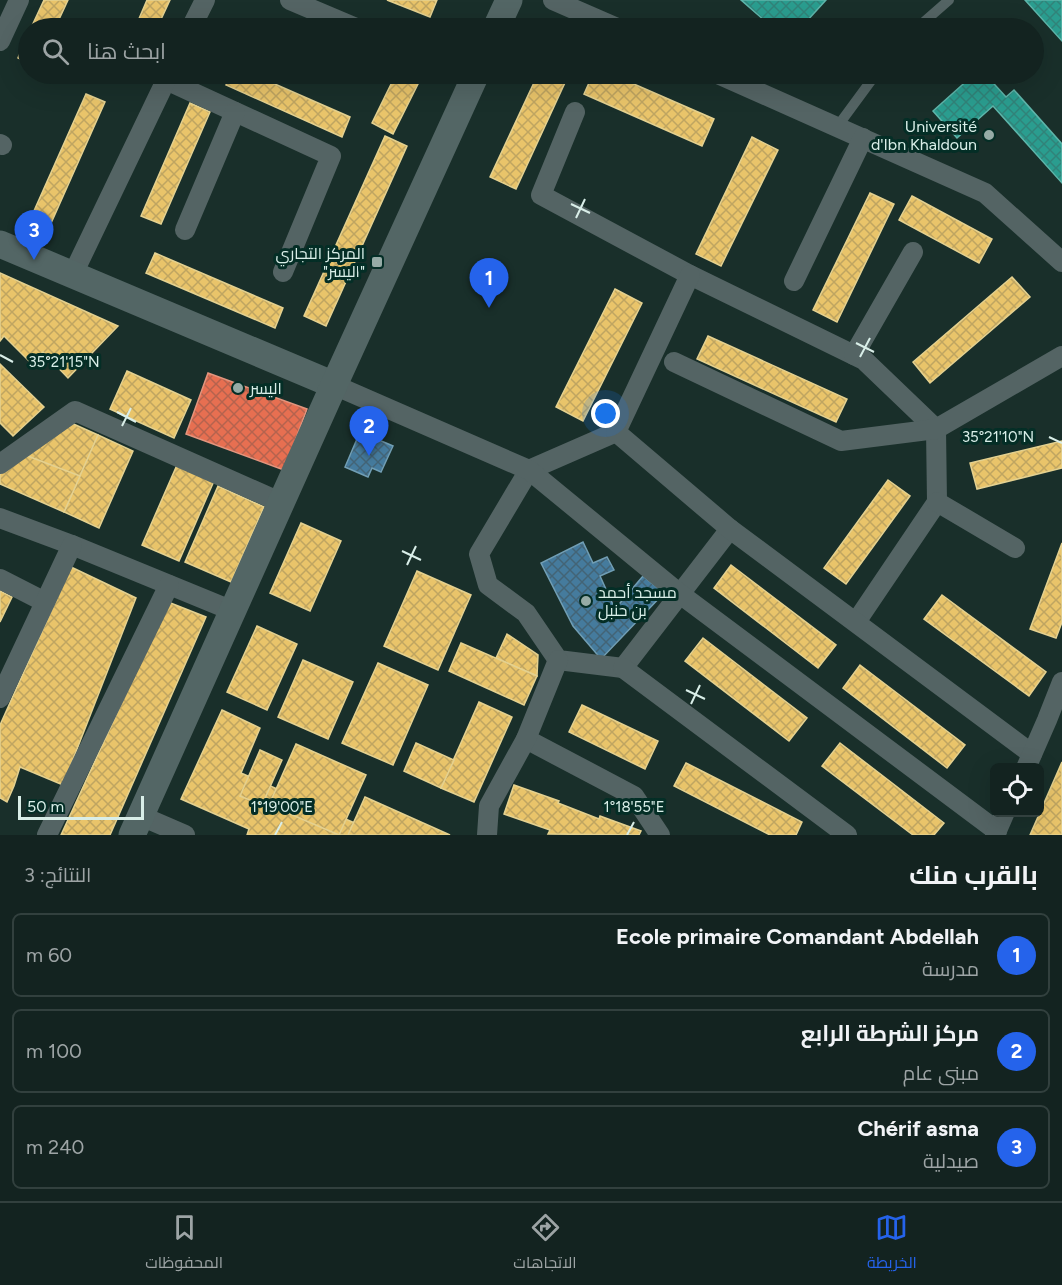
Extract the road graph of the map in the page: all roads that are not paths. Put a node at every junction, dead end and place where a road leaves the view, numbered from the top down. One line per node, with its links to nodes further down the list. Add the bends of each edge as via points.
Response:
1 (19, 0): 12 (street)
2 (205, 0): 7 (street)
3 (290, 0): 8 (street)
4 (509, 0): 9 (main road)
5 (553, 0): 10 (street)
6 (949, 0): 11 (lane)
7 (196, 18)
8 (332, 18)
9 (501, 18)
10 (594, 18)
11 (928, 18)
12 (0, 42)
13 (165, 84): 27 (street)
14 (182, 84): 18 (street)
15 (471, 84): 33 (main road)
16 (740, 84): 20 (street)
17 (869, 84): 20 (lane)
18 (235, 111): 22 (street); 26 (street, via 331,156)
19 (574, 112): 28 (street, via 541,195)
20 (837, 127): 21 (street)
21 (862, 138): 25 (street, via 985,193); 29 (street)
22 (185, 230)
23 (0, 244): 27 (main road)
24 (913, 252): 30 (street)
25 (1062, 262)
26 (283, 272)
27 (73, 274): 33 (main road)
28 (690, 275): 30 (street); 35 (street)
29 (794, 281)
30 (854, 355): 34 (street)
31 (1062, 356): 34 (street)
32 (674, 362): 34 (street, via 841,441)
33 (334, 385): 37 (street); 39 (main road)
34 (936, 429): 38 (street)
35 (616, 432): 37 (street); 41 (street)
36 (0, 464): 39 (street, via 75,411)
37 (529, 470): 46 (street); 50 (street, via 479,554 488,585 526,613)
38 (937, 502): 43 (street); 49 (street)
39 (282, 503): 48 (main road)
40 (0, 518): 42 (street)
41 (730, 529): 46 (street); 49 (street)
42 (72, 545): 45 (street); 47 (street)
43 (1015, 548)
44 (0, 579): 47 (street)
45 (169, 585): 48 (street); 59 (street)
46 (680, 594): 51 (street); 58 (street)
47 (45, 602): 53 (street)
48 (233, 611): 57 (main road)
49 (856, 622): 56 (street)
50 (558, 660): 51 (street); 55 (street)
51 (623, 668): 63 (street)
52 (1062, 682): 54 (street)
53 (0, 698)
54 (1055, 723): 56 (street)
55 (526, 739): 61 (street, via 489,806); 62 (street, via 634,796)
56 (1029, 761)
57 (136, 825): 60 (street)
58 (999, 826)
59 (47, 835)
60 (185, 835)
61 (487, 835)
62 (660, 835)
63 (847, 835)

